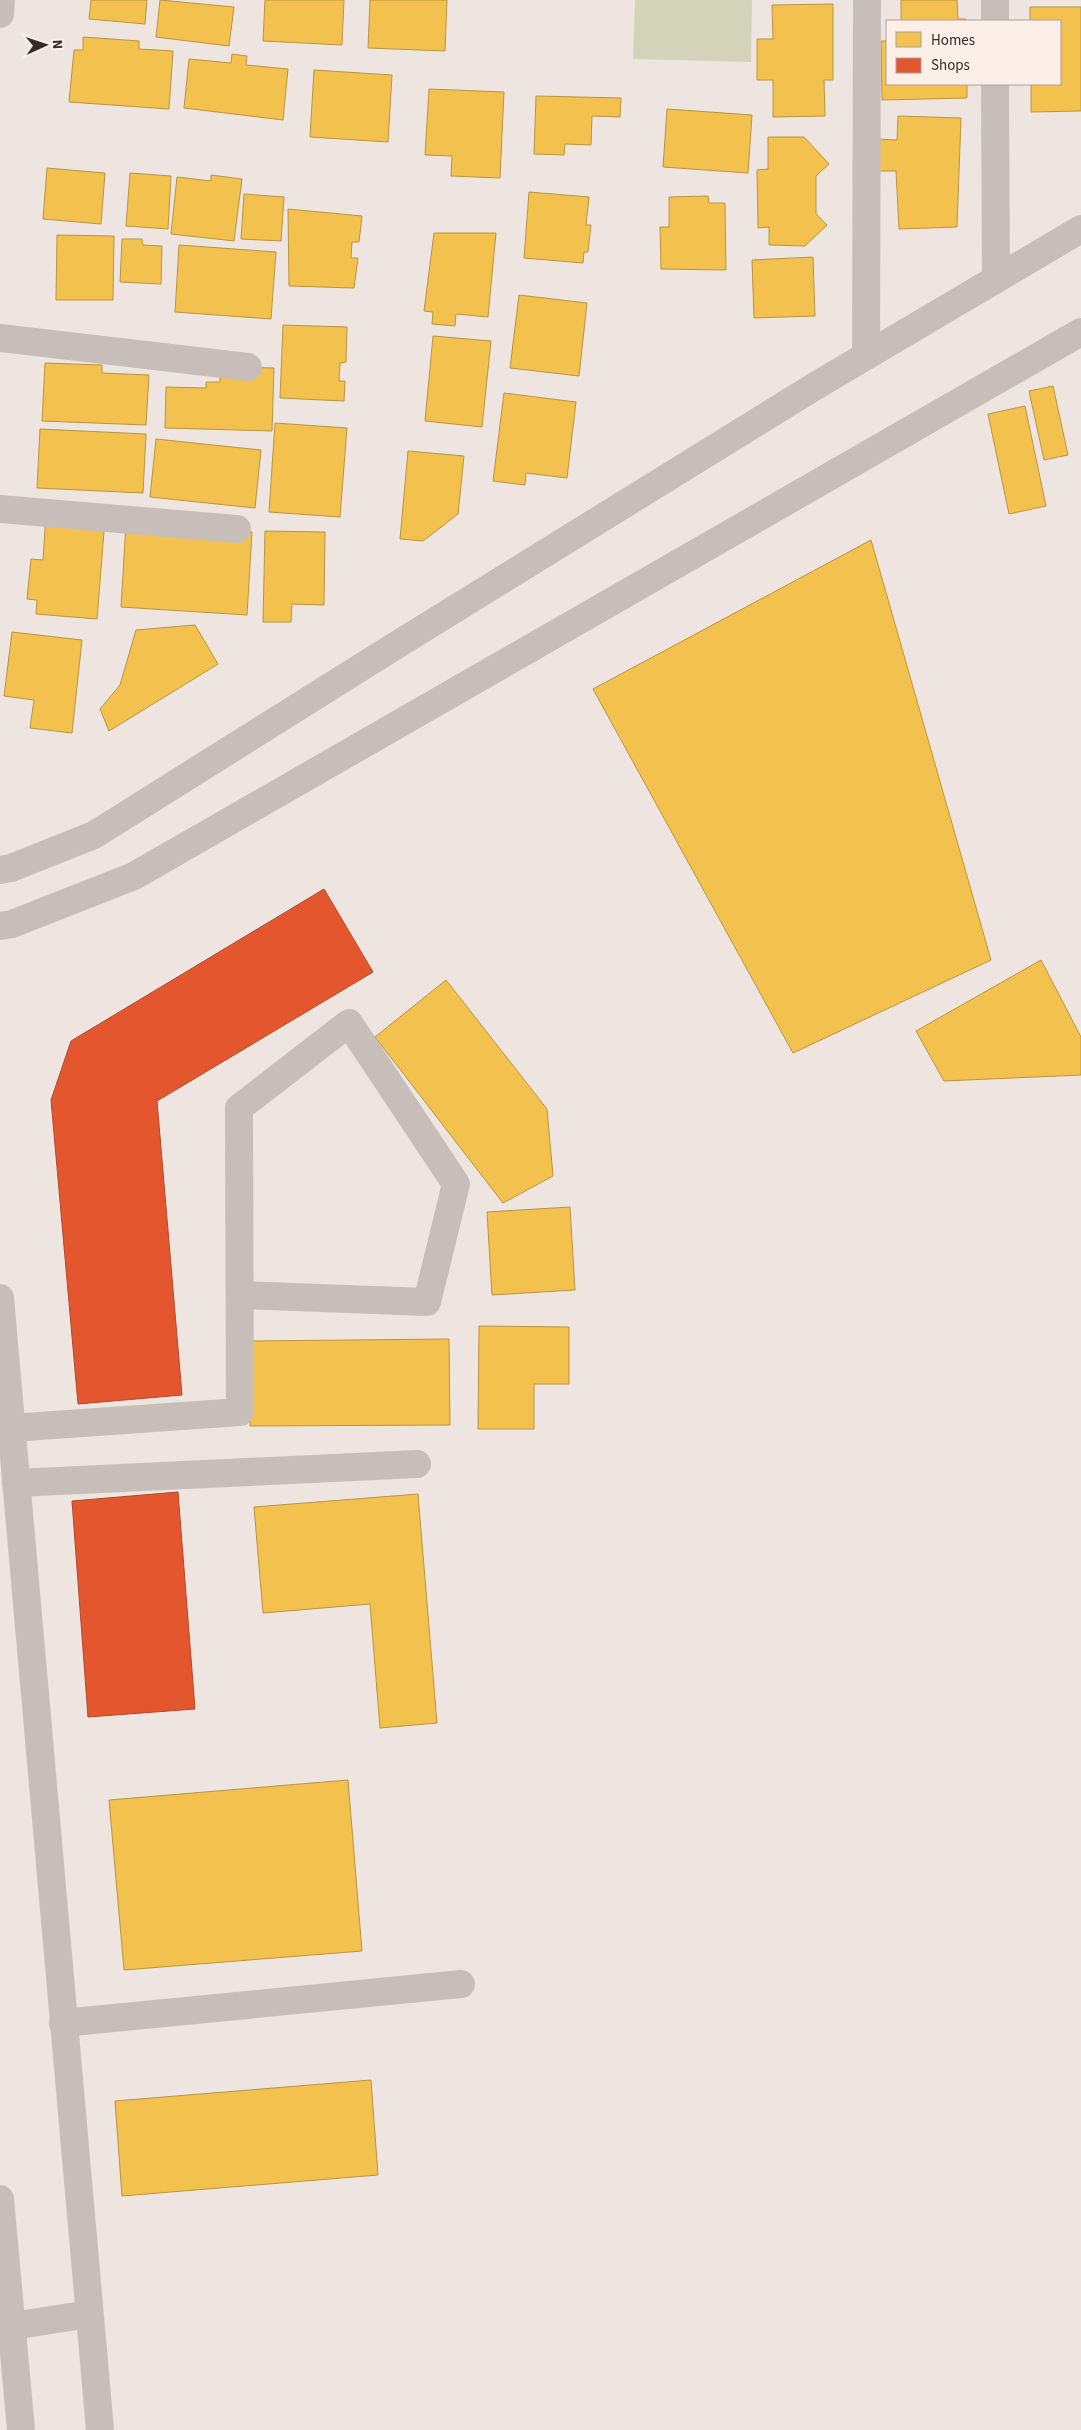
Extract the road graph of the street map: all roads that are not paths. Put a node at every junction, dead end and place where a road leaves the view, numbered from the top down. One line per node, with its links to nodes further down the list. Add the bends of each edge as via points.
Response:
1 (1, 0): 4 (street)
2 (867, 0): 11 (street)
3 (995, 0): 5 (street)
4 (0, 14)
5 (995, 20)
6 (995, 85): 8 (street)
7 (1081, 229): 8 (street)
8 (996, 279): 11 (street)
9 (1081, 332): 16 (street, via 134,876)
10 (0, 338): 12 (street)
11 (866, 356): 15 (street, via 403,640 94,835)
12 (248, 367)
13 (0, 509): 14 (street)
14 (237, 529)
15 (0, 870)
16 (0, 926)
17 (240, 1295): 17 (street, via 239,1108 349,1022 456,1184 427,1302); 19 (street, via 240,1412)
18 (0, 1298): 19 (street)
19 (11, 1428): 21 (street)
20 (417, 1464): 21 (street)
21 (16, 1483): 23 (street)
22 (460, 1984): 23 (street)
23 (63, 2023): 25 (street)
24 (0, 2199): 26 (street)
25 (89, 2314): 26 (street); 28 (street)
26 (6, 2327): 27 (street)
27 (21, 2430)
28 (100, 2430)

